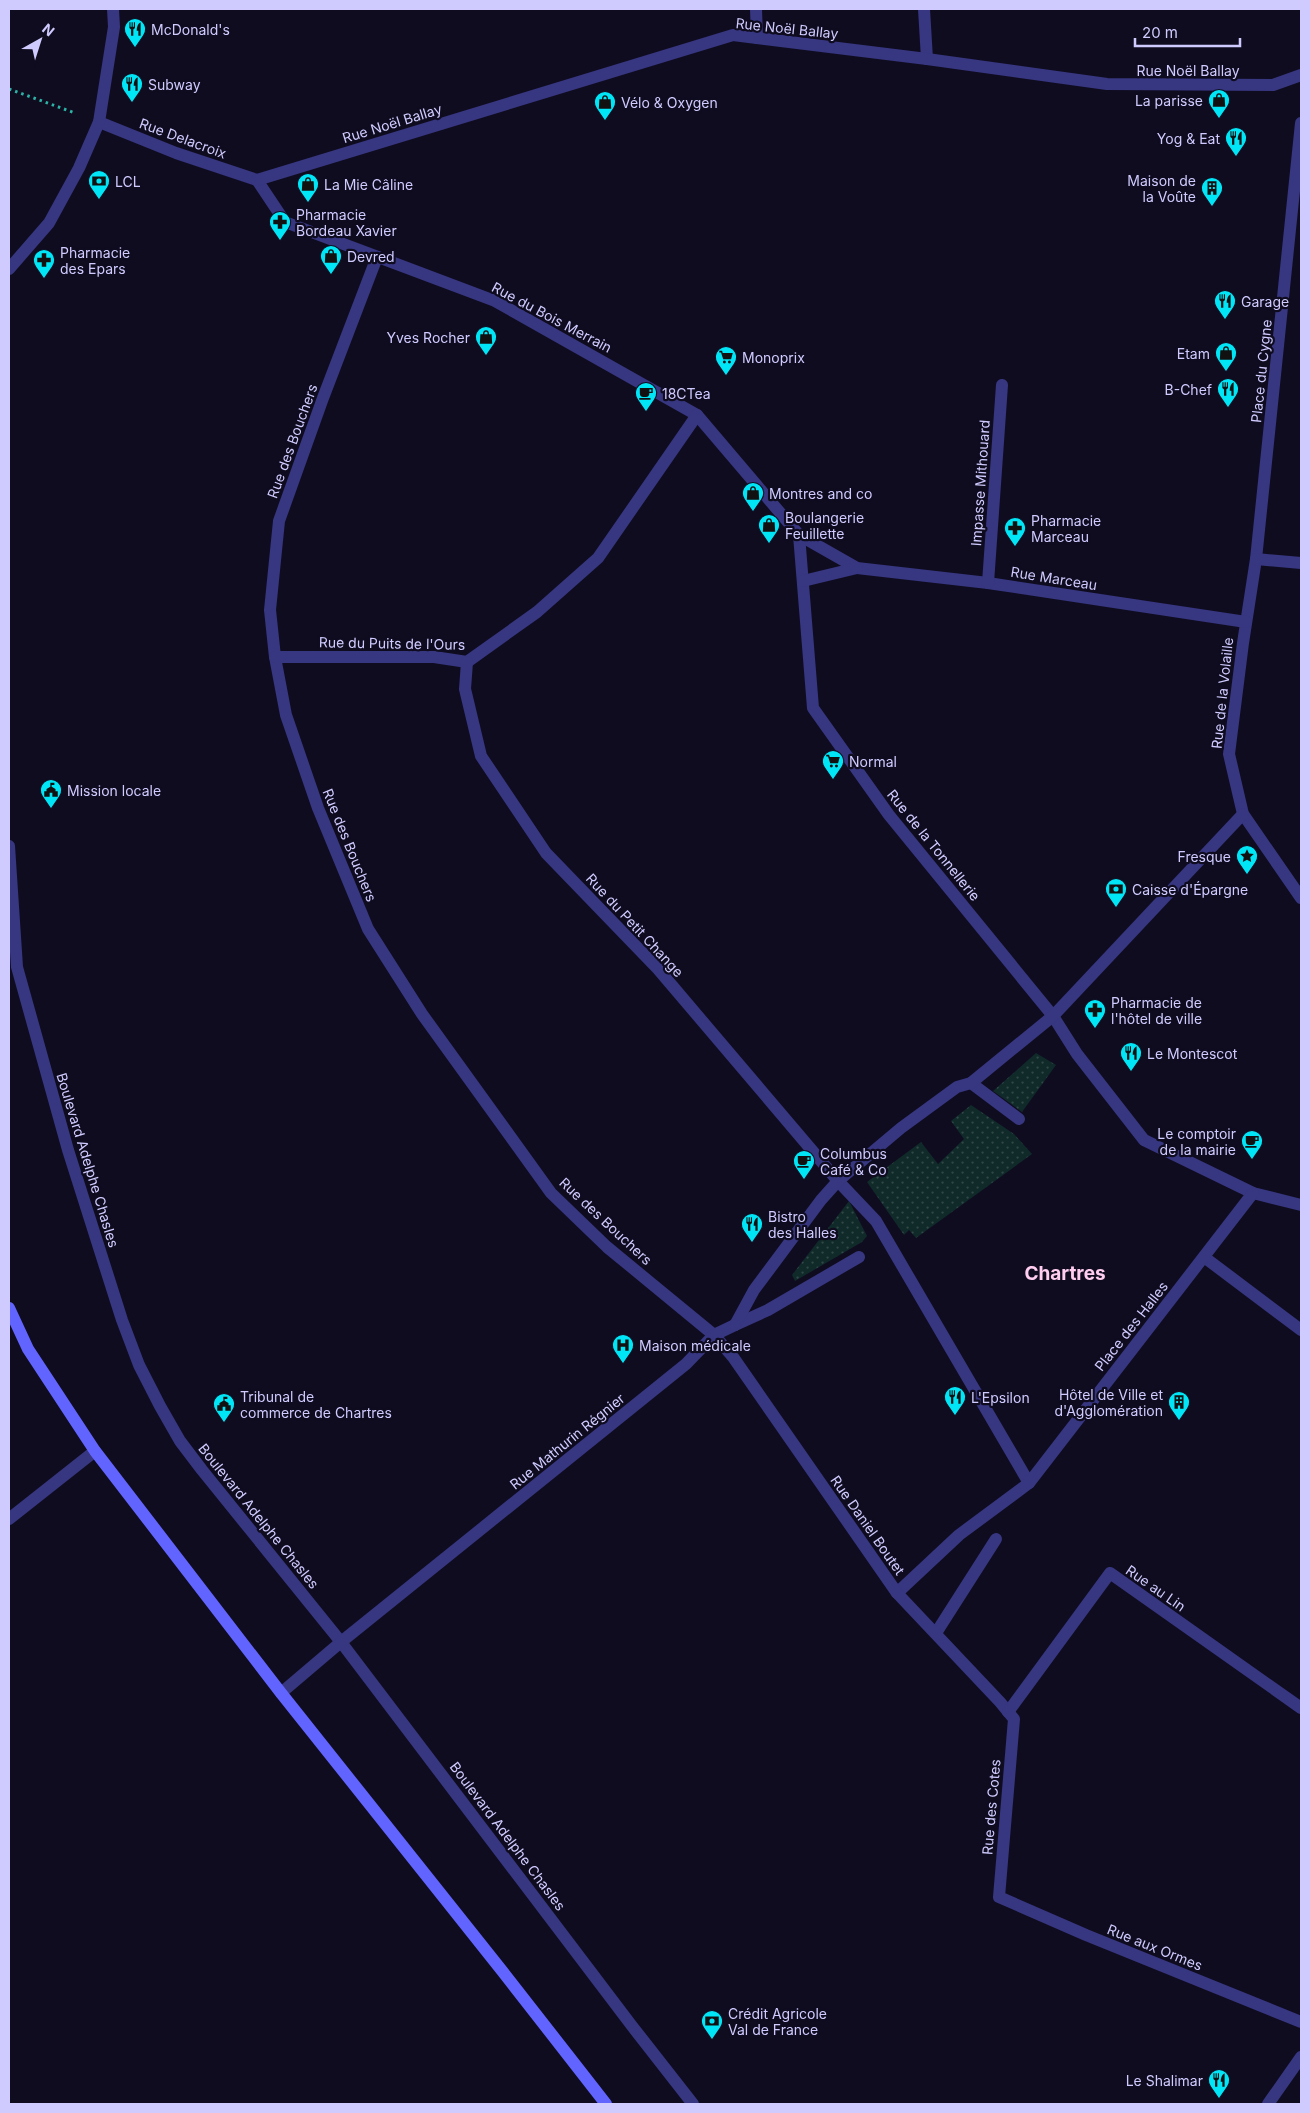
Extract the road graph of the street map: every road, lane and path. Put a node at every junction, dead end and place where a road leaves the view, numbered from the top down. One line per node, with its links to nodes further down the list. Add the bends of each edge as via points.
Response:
1 (113, 9): 8 (street, via 114,27)
2 (756, 9): 4 (street)
3 (924, 9): 5 (street)
4 (757, 38): 5 (street, Rue Noël Ballay); 10 (street, Rue Noël Ballay, via 732,36)
5 (926, 59): 6 (street, Rue Noël Ballay, via 1107,84 1273,85)
6 (1301, 74)
7 (9, 89): 8 (path)
8 (99, 122): 10 (street, Rue Delacroix, via 176,153); 12 (street, via 49,223)
9 (1301, 123): 16 (street, Place du Cygne)
10 (257, 180): 11 (street, Rue du Bois Merrain, via 285,222)
11 (377, 257): 14 (street, Rue du Bois Merrain, via 495,301); 22 (street, Rue des Bouchers, via 279,521 270,610)
12 (9, 270)
13 (1002, 385): 20 (street, Impasse Mithouard)
14 (697, 415): 15 (street, Rue du Bois Merrain); 23 (street, Rue du Puits de l'Ours, via 598,558 537,612)
15 (799, 535): 18 (street, Rue Marceau); 19 (street, Rue de la Tonnellerie)
16 (1256, 559): 17 (street); 21 (street, Place du Cygne)
17 (1301, 563)
18 (857, 568): 19 (street, Rue Marceau); 20 (street, Rue Marceau)
19 (803, 581): 27 (street, Rue de la Tonnellerie, via 813,708 888,815)
20 (988, 583): 21 (street, Rue Marceau)
21 (1246, 622): 24 (street, Rue de la Volaille, via 1230,754)
22 (275, 657): 23 (street, Rue du Puits de l'Ours, via 434,657); 38 (street, Rue des Bouchers, via 289,724 318,808 364,921 422,1014 551,1193 607,1247)
23 (467, 662): 30 (street, Rue du Petit Change, via 466,689 481,756 546,853 658,969)
24 (1243, 814): 26 (street, Rue de la Volaille); 27 (street)
25 (9, 846): 45 (street, Boulevard Adelphe Chasles, via 17,967 71,1159 122,1320 140,1365 180,1441)
26 (1301, 898)
27 (1053, 1016): 28 (street); 31 (street, via 1077,1054 1144,1140)
28 (971, 1083): 29 (street); 30 (street, via 957,1087 901,1128)
29 (1019, 1119)
30 (838, 1181): 36 (street, via 754,1290); 40 (street, via 876,1221)
31 (1254, 1193): 32 (street); 34 (street, Place des Halles)
32 (1301, 1206)
33 (860, 1257): 36 (street, Rue Mathurin Régnier, via 768,1310)
34 (1204, 1257): 37 (street); 40 (street, Place des Halles)
35 (9, 1308): 39 (main road, via 28,1349)
36 (735, 1324): 38 (street, Rue Mathurin Régnier)
37 (1301, 1330)
38 (714, 1335): 43 (street, Rue Daniel Boutet, via 733,1357); 45 (street, Rue Mathurin Régnier, via 686,1364)
39 (95, 1451): 41 (street); 46 (main road)
40 (1029, 1483): 43 (street, Place des Halles, via 959,1535)
41 (9, 1519)
42 (996, 1539): 44 (street)
43 (897, 1593): 44 (street, Rue Daniel Boutet)
44 (936, 1633): 48 (street, Rue Daniel Boutet)
45 (341, 1642): 46 (street, Rue Mathurin Régnier); 53 (street, Boulevard Adelphe Chasles)
46 (281, 1693): 52 (main road)
47 (1301, 1708): 48 (street, Rue au Lin, via 1110,1573)
48 (1011, 1715): 49 (street, Rue des Cotes)
49 (998, 1897): 50 (street, Rue aux Ormes)
50 (1301, 2022)
51 (1301, 2057): 54 (street)
52 (606, 2104)
53 (693, 2104)
54 (1268, 2104)

